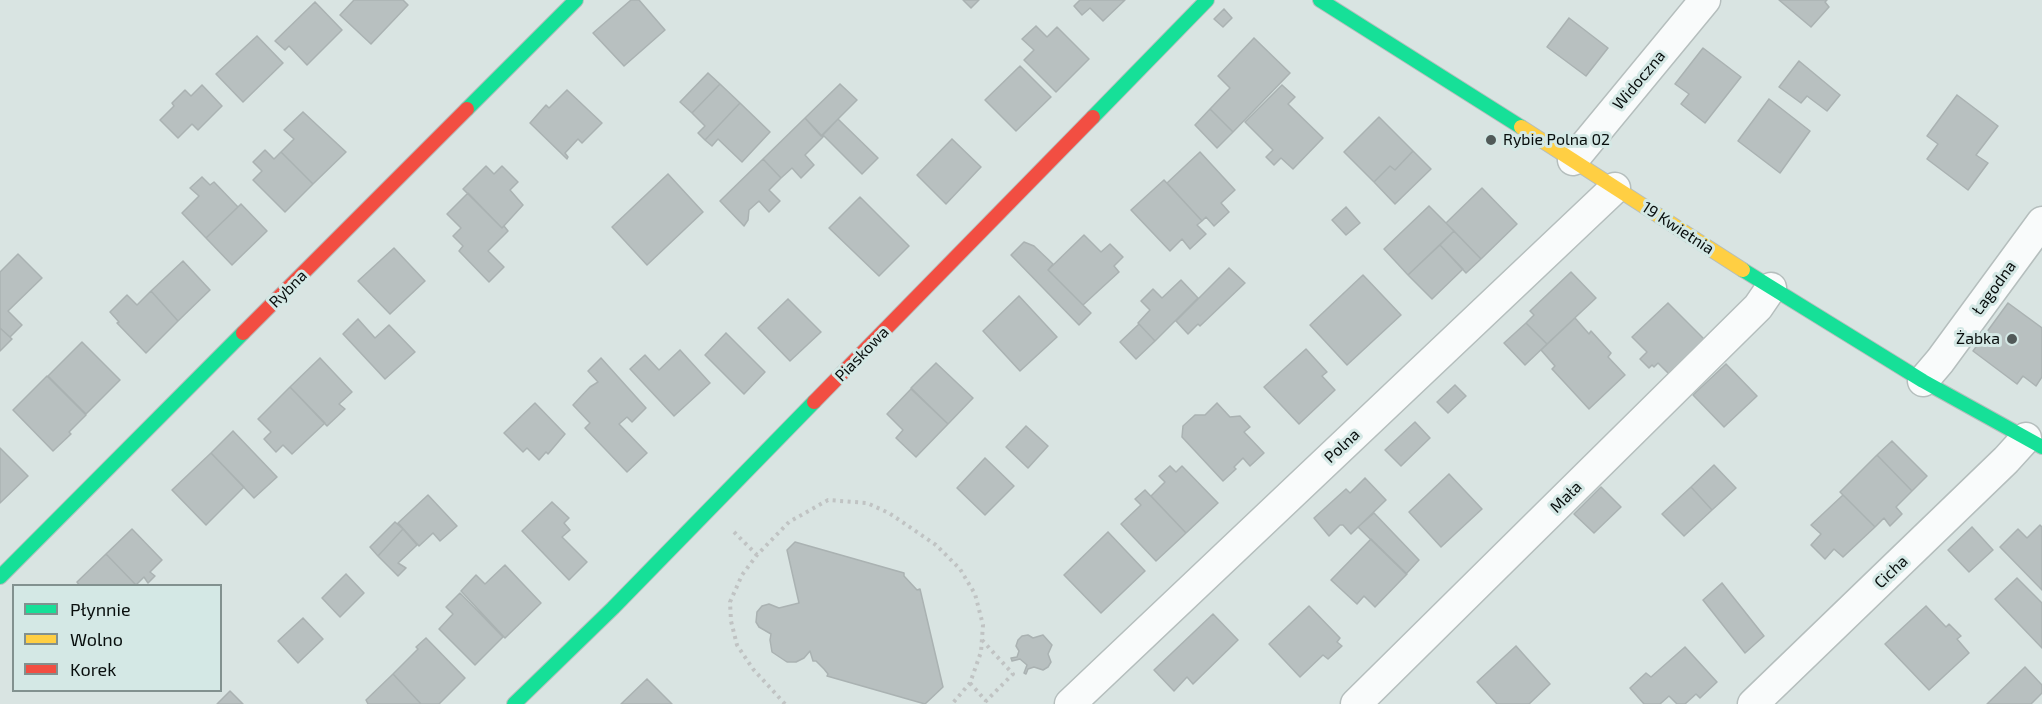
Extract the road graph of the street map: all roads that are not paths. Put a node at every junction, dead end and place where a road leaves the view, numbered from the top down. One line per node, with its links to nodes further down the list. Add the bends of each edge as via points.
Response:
1 (576, 0): 11 (street, Rybna)
2 (1207, 0): 12 (street, Piaskowa, via 613,608)
3 (1320, 0): 5 (street, 19 Kwietnia)
4 (1705, 0): 5 (street, Widoczna)
5 (1573, 160): 6 (street, 19 Kwietnia)
6 (1615, 188): 8 (street, 19 Kwietnia); 13 (street, Polna)
7 (2042, 222): 9 (street, Łagodna)
8 (1771, 288): 9 (street, 19 Kwietnia); 14 (street, Mała, via 1758,307)
9 (1923, 381): 10 (street, 19 Kwietnia)
10 (2034, 442): 15 (street, Cicha, via 1989,477)
11 (0, 577)
12 (514, 704)
13 (1070, 704)
14 (1356, 704)
15 (1753, 704)

